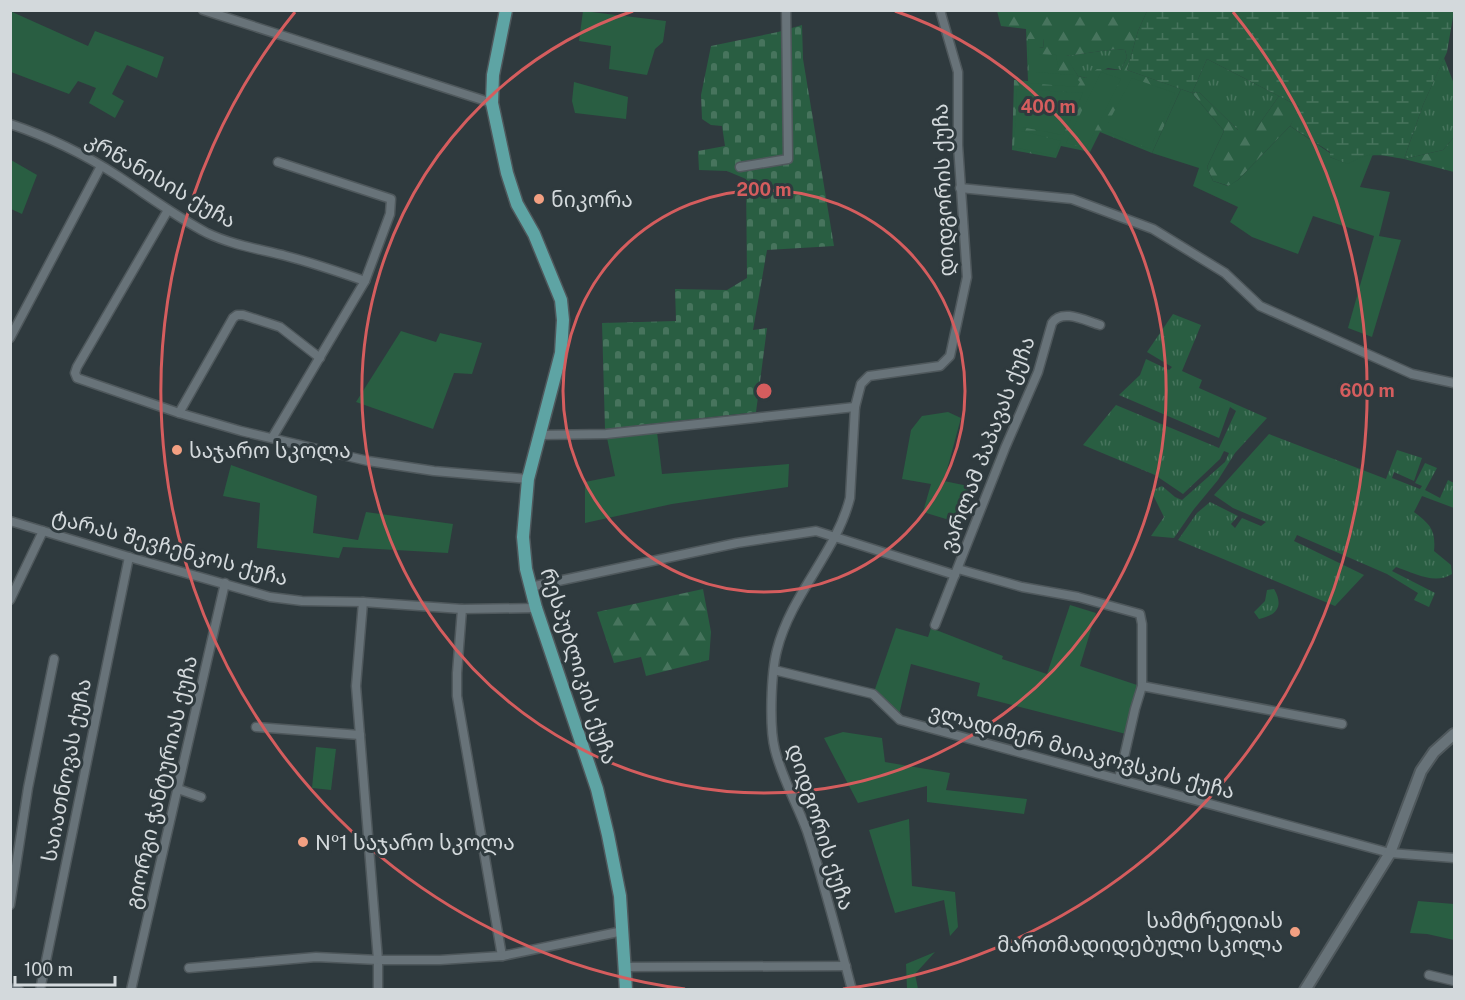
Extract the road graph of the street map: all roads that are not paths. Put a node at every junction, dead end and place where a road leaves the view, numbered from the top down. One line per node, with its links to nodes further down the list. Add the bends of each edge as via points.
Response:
1 (203, 10): 5 (street)
2 (506, 10): 5 (main road, რესპუბლიკის ქუჩა, via 493,75)
3 (786, 10): 9 (street, via 788,159)
4 (940, 10): 10 (street, დიდგორის ქუჩა, via 958,72)
5 (492, 103): 19 (main road, რესპუბლიკის ქუჩა, via 517,204 561,300 561,353)
6 (10, 124): 8 (street, კრწანისის ქუჩა, via 41,134)
7 (278, 162): 12 (street, via 391,199 390,214)
8 (101, 166): 11 (street, კრწანისის ქუჩა); 14 (street)
9 (740, 167)
10 (960, 188): 16 (street, via 1072,199 1153,229 1225,273 1260,306 1412,374); 17 (street, დიდგორის ქუჩა, via 967,277 950,356 940,366 869,376 861,384)
11 (168, 210): 12 (street, კრწანისის ქუჩა, via 230,243); 18 (street, via 75,373 85,382)
12 (365, 281): 15 (street)
13 (1100, 325): 26 (street, ვარლამ პაპავას ქუჩა, via 1062,315 1052,323 1038,372)
14 (10, 338)
15 (320, 358): 18 (street, via 280,327 237,315); 20 (street)
16 (1455, 383)
17 (855, 407): 19 (street, via 606,434); 24 (street, დიდგორის ქუჩა, via 849,498)
18 (179, 413): 20 (street)
19 (540, 435): 21 (main road, რესპუბლიკის ქუჩა)
20 (272, 438): 21 (street, via 368,461)
21 (528, 479): 28 (main road, რესპუბლიკის ქუჩა, via 523,537)
22 (10, 521): 23 (street, ტარას შევჩენკოს ქუჩა)
23 (43, 531): 25 (street, ტარას შევჩენკოს ქუჩა); 29 (street)
24 (835, 537): 26 (street); 28 (street, via 816,531 737,543); 35 (street, დიდგორის ქუჩა, via 786,623)
25 (129, 557): 27 (street, ტარას შევჩენკოს ქუჩა); 57 (street, საიათნოვას ქუჩა)
26 (956, 572): 33 (street, ვარლამ პაპავას ქუჩა); 36 (street, via 1140,614)
27 (225, 583): 30 (street, ტარას შევჩენკოს ქუჩა, via 270,597); 42 (street, გიორგი ჭანტურიას ქუჩა)
28 (530, 587): 31 (main road, რესპუბლიკის ქუჩა)
29 (10, 600)
30 (363, 602): 32 (street, ტარას შევჩენკოს ქუჩა); 40 (street, via 356,686)
31 (536, 608): 32 (street, ტარას შევჩენკოს ქუჩა); 47 (main road, რესპუბლიკის ქუჩა, via 597,789 618,885)
32 (462, 609): 48 (street, via 457,696)
33 (935, 626)
34 (54, 659): 46 (street)
35 (774, 670): 41 (street, ვლადიმერ მაიაკოვსკის ქუჩა, via 873,694 900,720); 50 (street, დიდგორის ქუჩა, via 775,750 807,832)
36 (1142, 686): 37 (street); 41 (street)
37 (1342, 724)
38 (256, 727): 40 (street)
39 (1455, 734): 44 (street, via 1434,752 1421,771)
40 (360, 735): 49 (street)
41 (1119, 779): 44 (street, ვლადიმერ მაიაკოვსკის ქუჩა)
42 (178, 789): 43 (street); 58 (street, გიორგი ჭანტურიას ქუჩა)
43 (201, 796)
44 (1390, 853): 45 (street, ვლადიმერ მაიაკოვსკის ქუჩა); 62 (street)
45 (1455, 858)
46 (10, 905)
47 (623, 931): 48 (street); 51 (main road, რესპუბლიკის ქუჩა)
48 (502, 956): 49 (street)
49 (378, 960): 52 (street, via 316,957); 59 (street)
50 (846, 966): 51 (street); 61 (street, დიდგორის ქუჩა)
51 (625, 967): 60 (main road, რესპუბლიკის ქუჩა)
52 (189, 968)
53 (1429, 975): 54 (street)
54 (1455, 981)
55 (10, 988): 56 (street)
56 (19, 990)
57 (40, 990)
58 (131, 990)
59 (378, 990)
60 (626, 990)
61 (852, 990)
62 (1305, 990)

